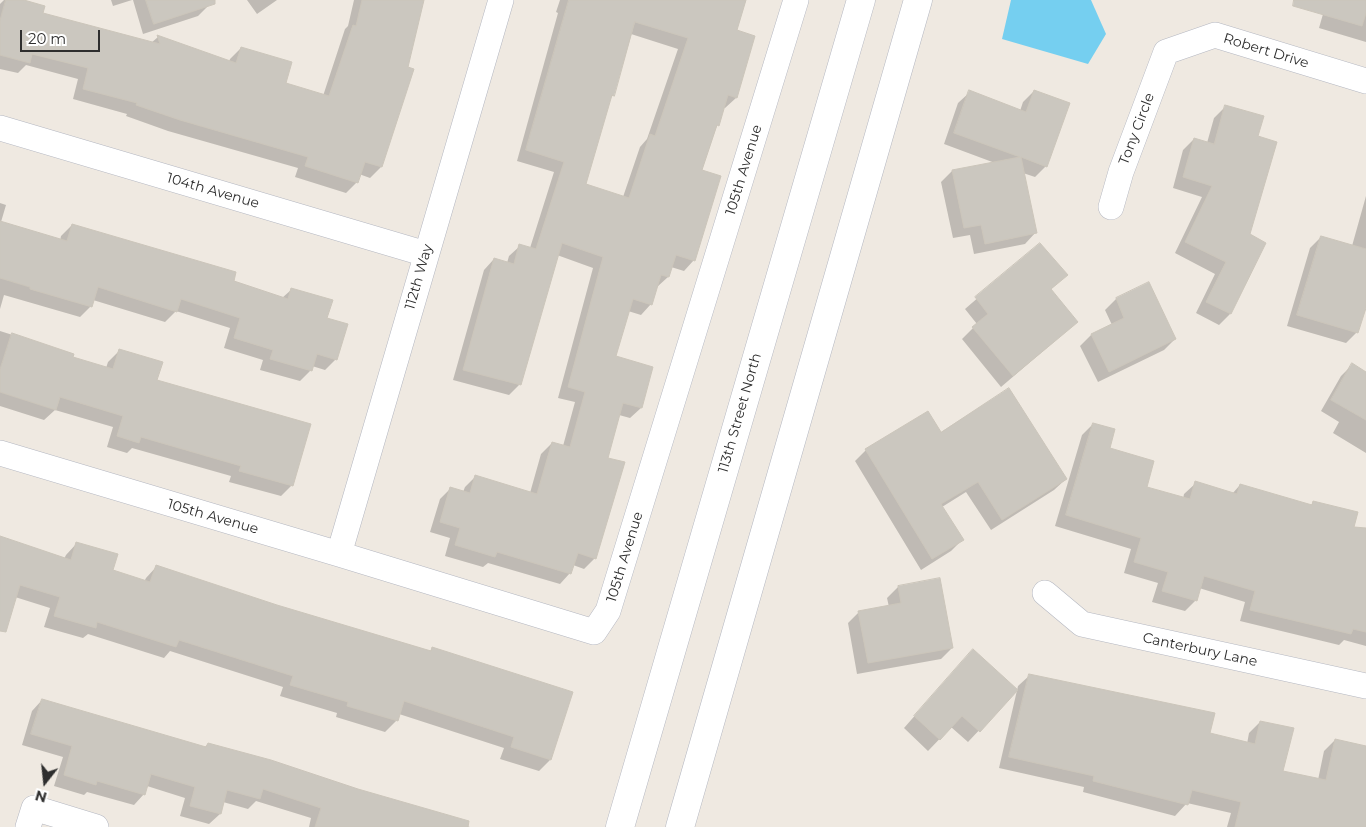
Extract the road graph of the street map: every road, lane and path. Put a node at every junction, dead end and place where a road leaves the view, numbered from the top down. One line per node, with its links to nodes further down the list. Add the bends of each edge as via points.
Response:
1 (501, 0): 9 (street, 112th Way)
2 (796, 0): 11 (street, 105th Avenue, via 608,611 594,632)
3 (860, 0): 16 (main road, 113th Street North)
4 (918, 0): 17 (main road)
5 (1166, 52): 6 (street, Robert Drive, via 1215,35); 8 (street, Tony Circle)
6 (1366, 81)
7 (0, 128): 9 (street, 104th Avenue)
8 (1111, 207)
9 (426, 254): 11 (street, 112th Way)
10 (0, 453): 11 (street, 105th Avenue)
11 (338, 554)
12 (1045, 592): 13 (street, Canterbury Lane, via 1082,624)
13 (1366, 686)
14 (31, 818): 15 (street)
15 (96, 827)
16 (620, 827)
17 (680, 827)

